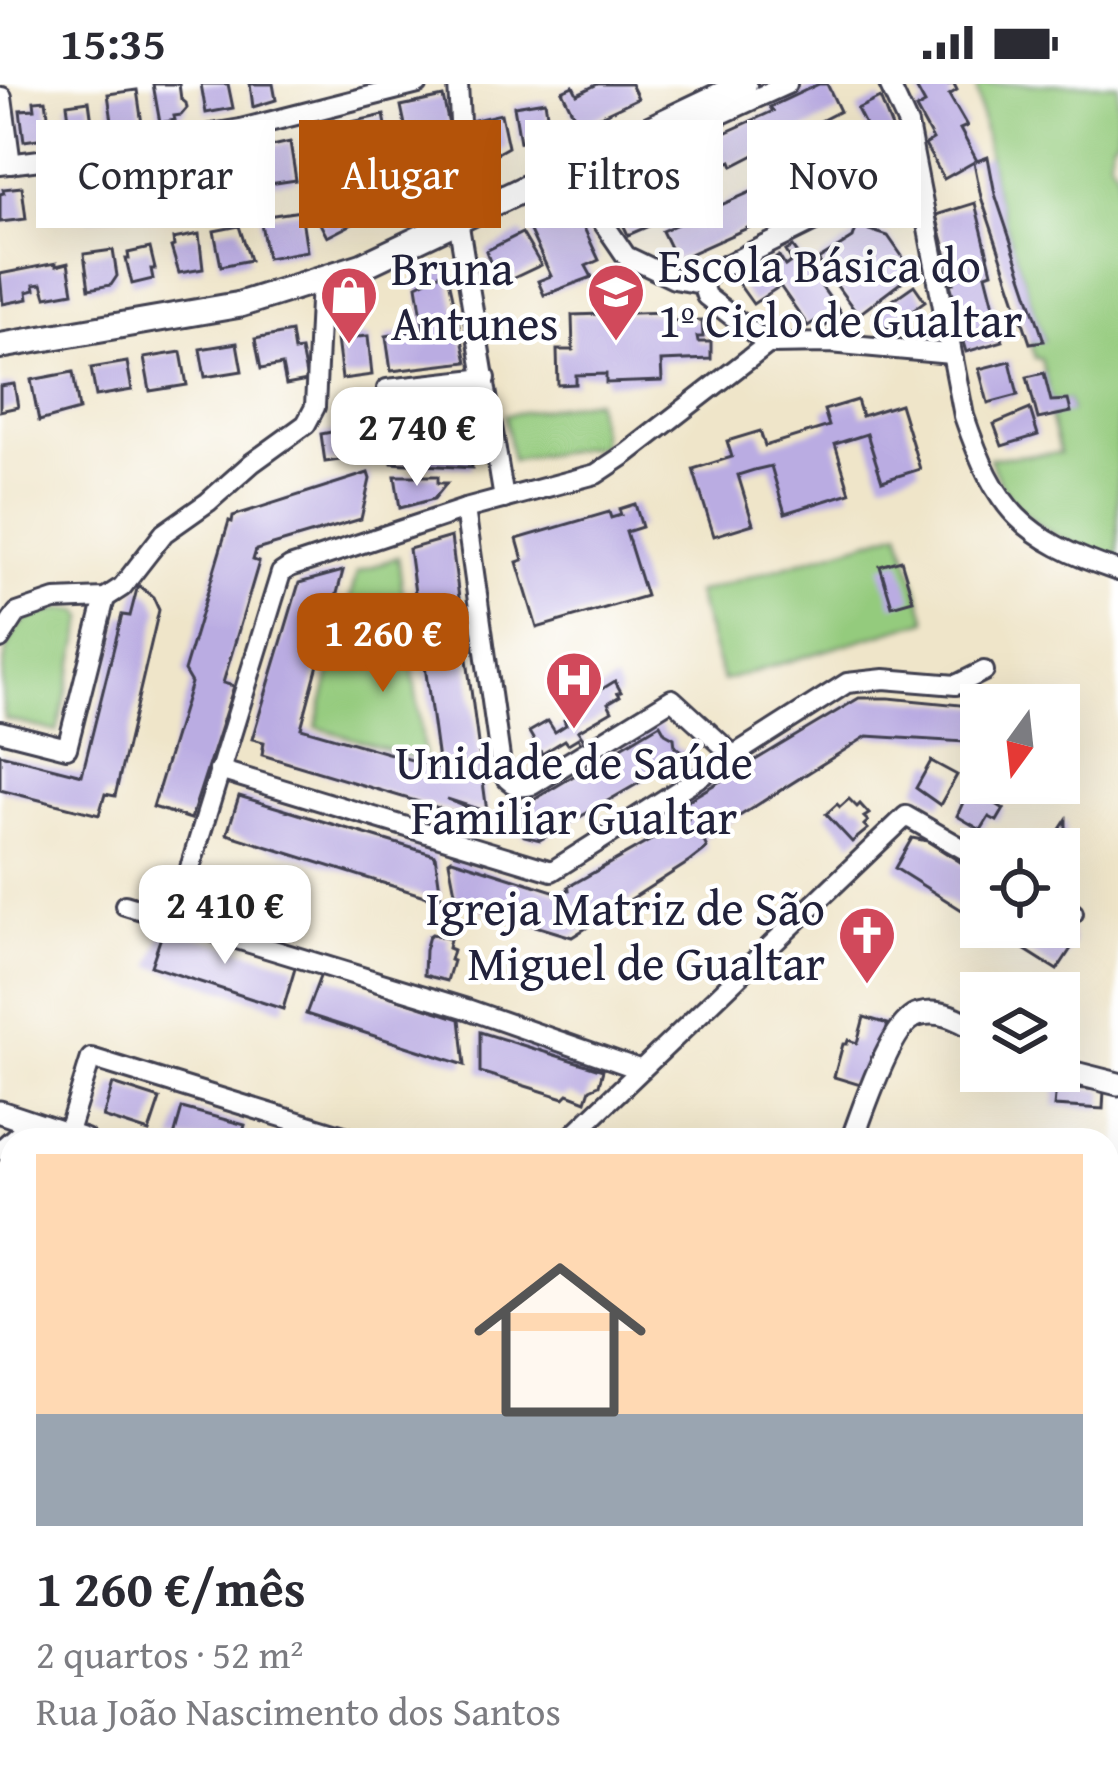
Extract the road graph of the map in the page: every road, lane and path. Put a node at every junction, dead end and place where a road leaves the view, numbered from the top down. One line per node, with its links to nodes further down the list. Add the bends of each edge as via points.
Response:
1 (418, 84): 11 (street, via 241,129)
2 (458, 84): 7 (street)
3 (744, 84): 8 (main road)
4 (787, 84): 9 (street)
5 (889, 84): 10 (street)
6 (2, 97): 11 (street)
7 (460, 120)
8 (670, 120)
9 (708, 120)
10 (906, 120)
11 (6, 165)
12 (921, 202): 21 (street)
13 (443, 228): 17 (main road)
14 (465, 228): 22 (street)
15 (607, 228): 18 (street, via 626,256)
16 (798, 228): 18 (street)
17 (321, 281): 20 (main road, via 238,305); 27 (street, via 315,407 306,424 164,532)
18 (702, 284): 19 (street, via 706,296)
19 (768, 344): 21 (street); 24 (street, via 596,474)
20 (0, 346)
21 (951, 354): 26 (street, via 964,416 1000,499 1055,545)
22 (486, 378): 23 (street); 24 (street)
23 (387, 389)
24 (505, 499): 25 (street)
25 (465, 509): 31 (street, via 509,782 532,785 672,699); 32 (street, via 281,573)
26 (1118, 571)
27 (105, 598): 28 (street, via 55,600 17,613); 30 (street, via 67,748)
28 (0, 639)
29 (984, 671): 31 (street, via 956,686 848,683)
30 (0, 731)
31 (733, 754): 32 (street, via 553,871)
32 (219, 770): 35 (street)
33 (960, 848): 37 (street, via 906,816)
34 (125, 905): 35 (street)
35 (174, 920): 37 (street)
36 (960, 1020): 48 (street, via 937,1013 910,1018 883,1059)
37 (639, 1069): 47 (street)
38 (1080, 1074): 39 (street)
39 (1114, 1083): 40 (street)
40 (1118, 1105)
41 (0, 1112): 42 (street)
42 (30, 1124): 43 (street); 44 (street)
43 (25, 1128)
44 (44, 1128)
45 (77, 1128): 46 (street, via 91,1058)
46 (318, 1128)
47 (580, 1128)
48 (857, 1128)

